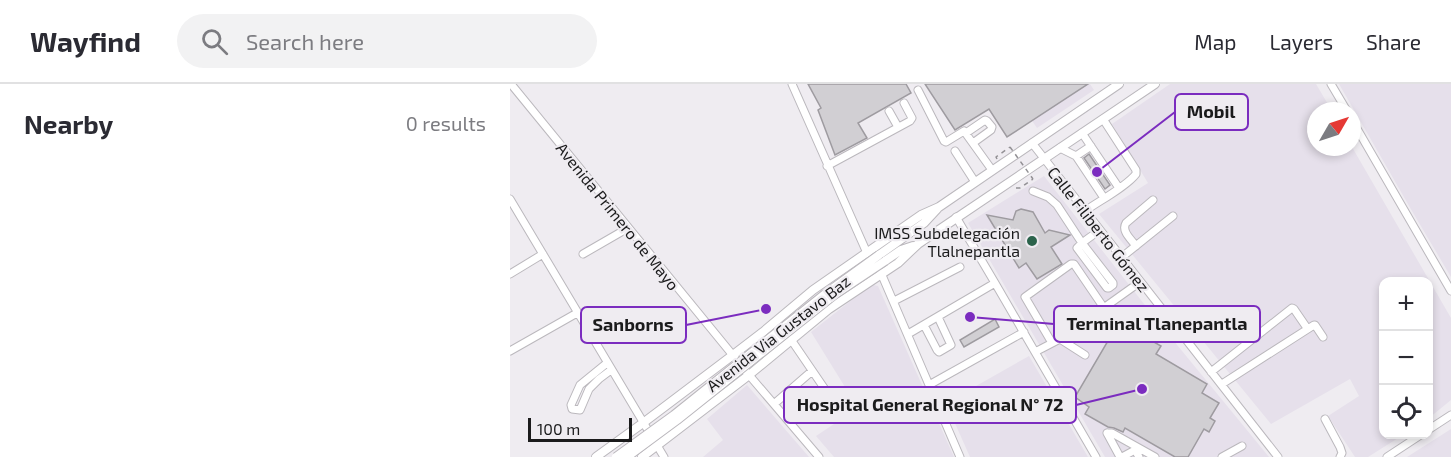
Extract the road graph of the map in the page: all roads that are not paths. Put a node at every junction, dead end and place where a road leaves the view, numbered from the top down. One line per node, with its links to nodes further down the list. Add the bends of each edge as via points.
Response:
1 (511, 84): 34 (street, Avenida Primero de Mayo)
2 (792, 84): 22 (street)
3 (1119, 84): 16 (main road, Avenida Via Gustavo Baz)
4 (1155, 84): 10 (main road, Avenida Via Gustavo Baz)
5 (1331, 84): 7 (street)
6 (918, 90): 13 (street, via 944,141 962,131)
7 (1342, 102)
8 (904, 103): 11 (street, via 912,119)
9 (889, 111): 11 (street)
10 (1103, 119): 12 (main road, Avenida Via Gustavo Baz); 25 (street, via 1136,170 1134,178)
11 (898, 127): 22 (street)
12 (1082, 133): 17 (street); 18 (main road, Avenida Via Gustavo Baz)
13 (966, 134): 15 (street); 15 (street, via 987,121 992,129)
14 (1361, 136): 49 (street)
15 (973, 143): 23 (street)
16 (1032, 143): 21 (street, Calle Filiberto Gómez); 23 (main road, Avenida Via Gustavo Baz)
17 (1091, 146): 20 (street); 25 (street)
18 (1060, 148): 20 (street); 21 (main road, Avenida Via Gustavo Baz)
19 (955, 151): 24 (street)
20 (1076, 156): 27 (street)
21 (1045, 159): 31 (street, Calle Filiberto Gómez); 33 (main road, Avenida Via Gustavo Baz)
22 (827, 166): 39 (street)
23 (992, 170): 24 (main road, Avenida Via Gustavo Baz)
24 (975, 182): 30 (main road, Avenida Via Gustavo Baz)
25 (1119, 188): 27 (street)
26 (1033, 191): 36 (street, via 1053,201)
27 (1104, 198): 31 (street)
28 (510, 199): 41 (street)
29 (1153, 200): 38 (street, via 1124,226)
30 (939, 207): 39 (main road, Avenida Via Gustavo Baz); 42 (main road, Avenida Via Gustavo Baz)
31 (1085, 211): 35 (street, Calle Filiberto Gómez)
32 (1173, 216): 38 (street)
33 (956, 217): 37 (main road, Avenida Via Gustavo Baz); 48 (street)
34 (628, 228): 40 (street); 66 (street, Avenida Primero de Mayo)
35 (1100, 230): 36 (street); 43 (street, Calle Filiberto Gómez)
36 (1082, 243): 36 (street, via 1077,249 1109,288 1113,286)
37 (918, 244): 42 (main road, Avenida Via Gustavo Baz); 45 (main road, Avenida Via Gustavo Baz)
38 (1136, 246): 43 (street)
39 (867, 253): 56 (main road, Avenida Via Gustavo Baz, via 813,290)
40 (583, 254)
41 (543, 255): 46 (street); 52 (street)
42 (882, 258): 86 (main road, Avenida Via Gustavo Baz, bridge, via 825,294); 87 (main road, Avenida Via Gustavo Baz, bridge)
43 (1122, 258): 47 (street, Calle Filiberto Gómez)
44 (960, 267): 50 (street)
45 (881, 273): 50 (street); 61 (main road, Avenida Via Gustavo Baz)
46 (510, 274)
47 (1140, 282): 51 (street); 70 (street, Calle Filiberto Gómez)
48 (995, 283): 53 (street); 57 (street)
49 (1451, 291)
50 (894, 301): 58 (street)
51 (1104, 308): 60 (street); 62 (street, via 1071,264 1024,297)
52 (577, 313): 63 (street); 68 (street)
53 (938, 317): 54 (street); 54 (street, via 951,345 942,351 937,350)
54 (924, 325): 58 (street)
55 (1307, 328): 59 (street, via 1316,325); 70 (street, via 1292,308); 73 (street)
56 (763, 332): 65 (main road, via 763,344); 66 (main road, Avenida Via Gustavo Baz)
57 (1024, 332): 64 (street); 74 (street)
58 (908, 334): 74 (street)
59 (1323, 337)
60 (1060, 339): 62 (street); 67 (street)
61 (792, 341): 65 (main road, Avenida Via Gustavo Baz); 69 (street)
62 (1052, 343): 64 (street)
63 (510, 351)
64 (1035, 352): 92 (street)
65 (777, 353): 71 (main road, Avenida Via Gustavo Baz)
66 (733, 355): 71 (street, Avenida Primero de Mayo); 79 (main road, Avenida Via Gustavo Baz)
67 (1085, 355)
68 (609, 367): 72 (street); 79 (street)
69 (812, 371): 75 (street); 76 (street)
70 (1211, 372): 73 (street, Calle Filiberto Gómez)
71 (749, 375): 75 (street, Avenida Primero de Mayo); 82 (main road, Avenida Via Gustavo Baz)
72 (591, 381)
73 (1222, 384): 96 (street, Calle Filiberto Gómez)
74 (929, 385): 91 (street)
75 (774, 404): 90 (street, Avenida Primero de Mayo)
76 (835, 404)
77 (1451, 415): 80 (street)
78 (1324, 419): 97 (street, via 1340,447)
79 (643, 423): 82 (street); 85 (main road, Avenida Via Gustavo Baz)
80 (1433, 427)
81 (1416, 439): 98 (street)
82 (657, 446): 88 (main road, Avenida Via Gustavo Baz); 89 (street)
83 (1242, 446): 95 (street)
84 (1135, 450): 93 (street); 93 (street, via 1107,433); 94 (street)
85 (596, 457)
86 (616, 457)
87 (627, 457)
88 (642, 457)
89 (664, 457)
90 (819, 457)
91 (960, 457)
92 (1096, 457)
93 (1121, 457)
94 (1155, 457)
95 (1222, 457)
96 (1278, 457)
97 (1340, 457)
98 (1388, 457)

